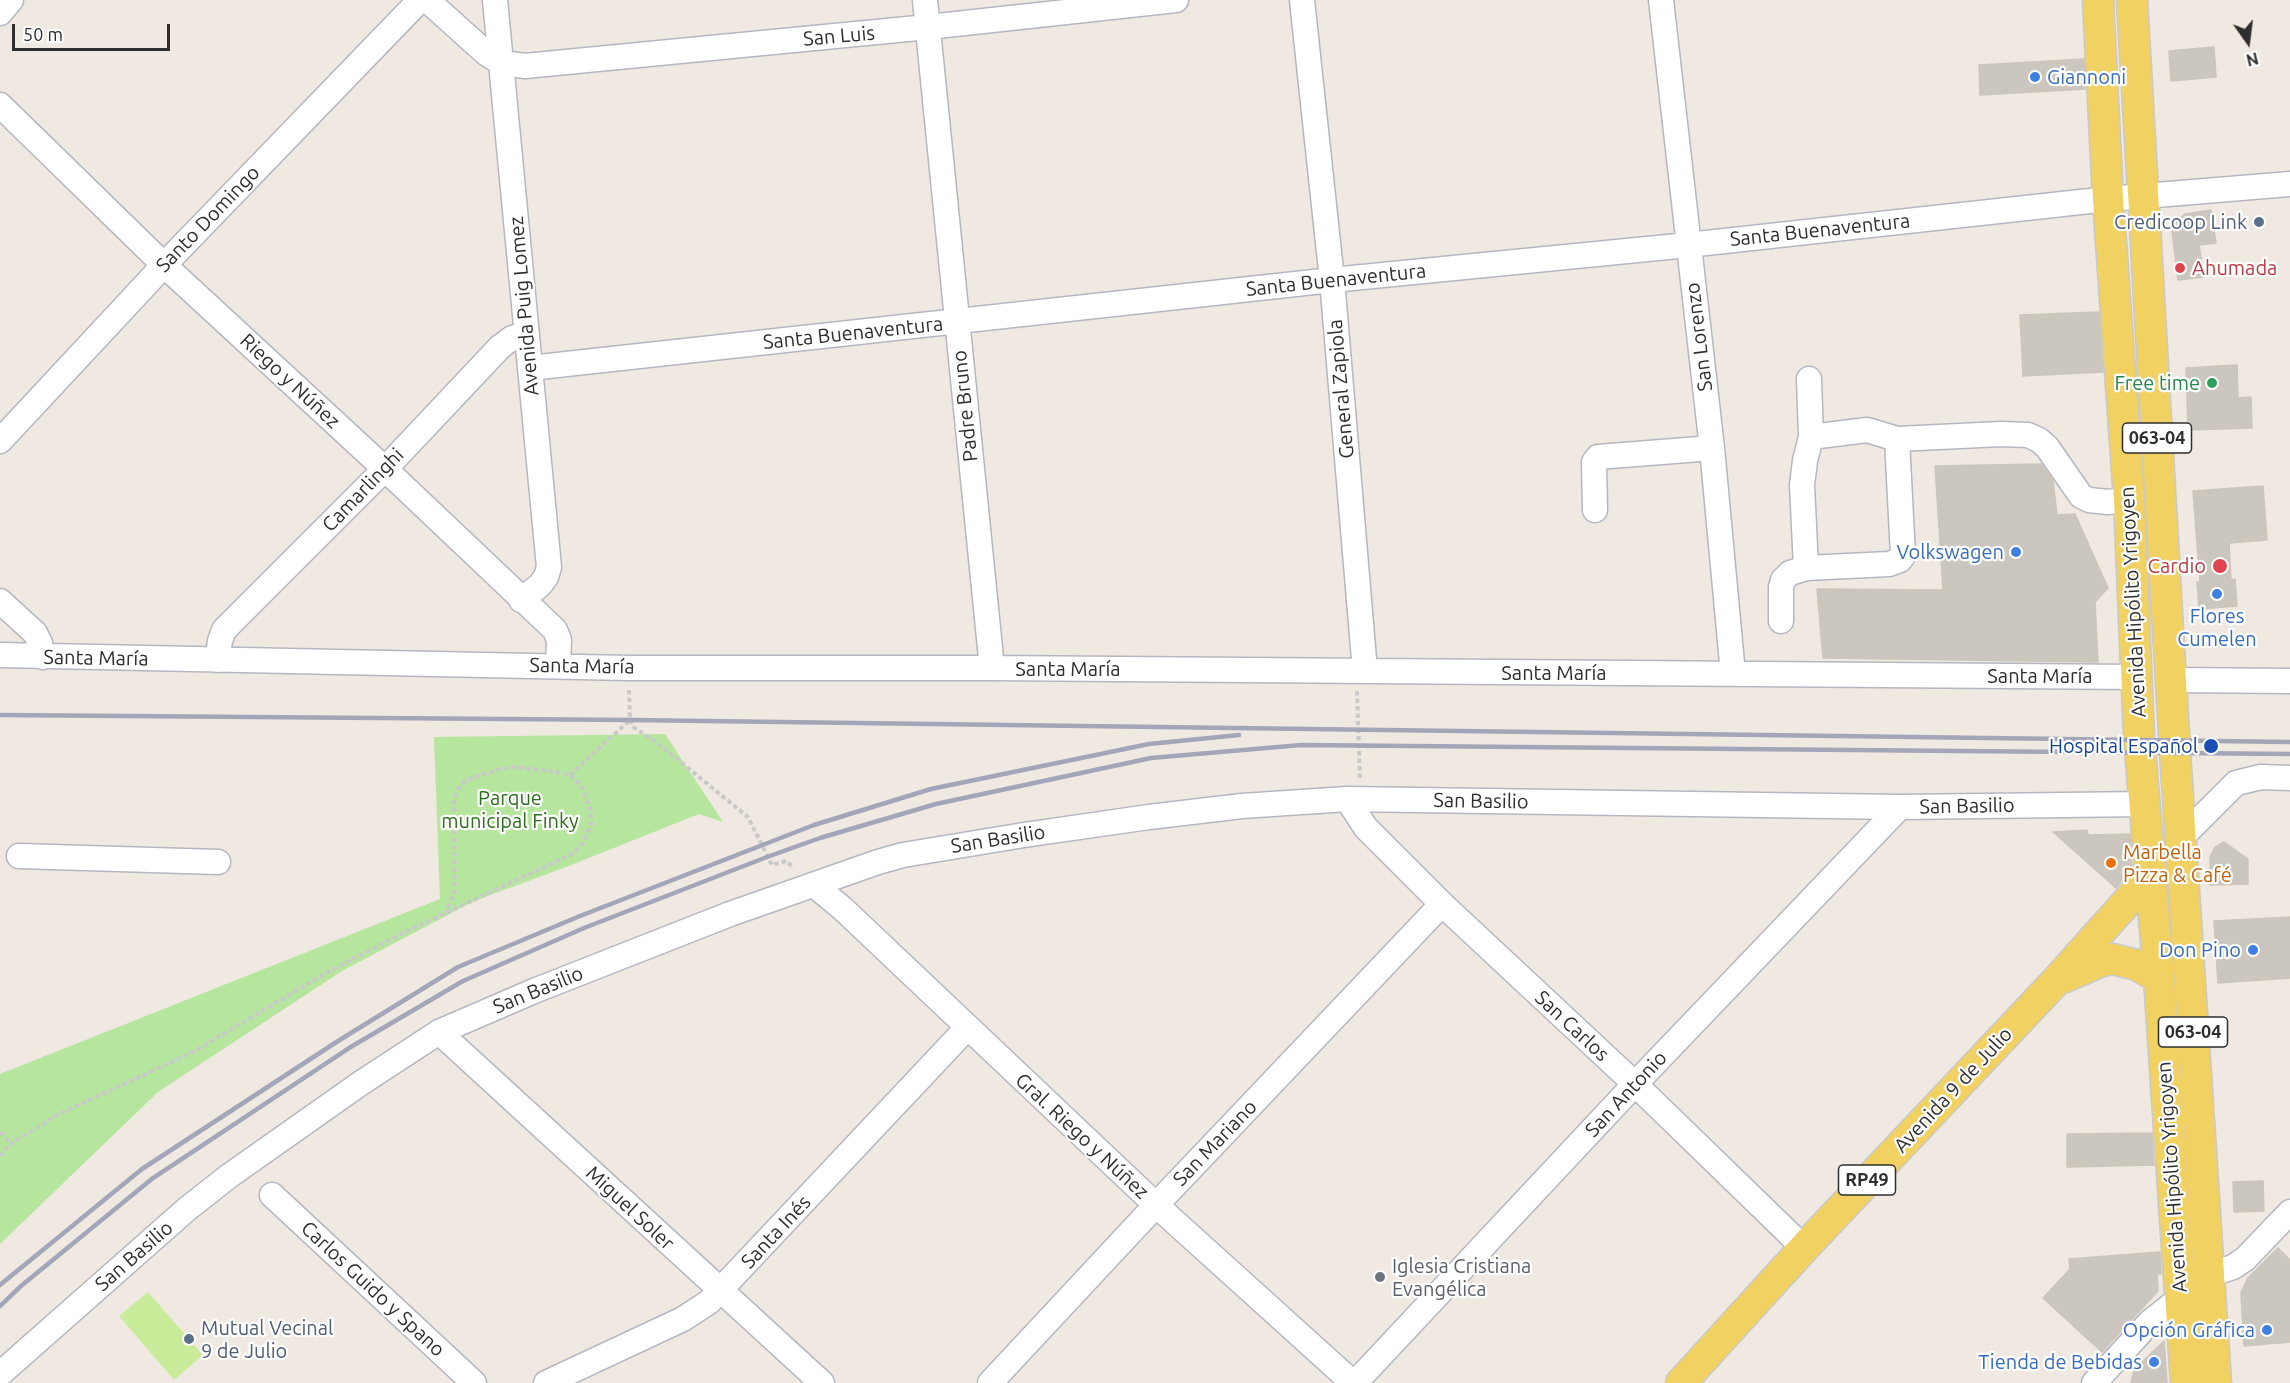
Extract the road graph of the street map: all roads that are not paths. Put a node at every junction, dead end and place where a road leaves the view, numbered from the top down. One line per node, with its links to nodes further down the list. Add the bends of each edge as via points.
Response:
1 (11, 0): 11 (street)
2 (420, 0): 19 (street, Santo Domingo)
3 (427, 0): 13 (street)
4 (495, 0): 13 (street, Avenida Puig Lomez)
5 (925, 0): 12 (street, Padre Bruno)
6 (1176, 0): 12 (street, San Luis)
7 (1302, 0): 20 (street, General Zapiola)
8 (1661, 0): 18 (street, San Lorenzo)
9 (2098, 0): 17 (main road, Avenida Hipólito Yrigoyen / 063-04)
10 (2132, 0): 16 (main road, Avenida Hipólito Yrigoyen / 063-04)
11 (0, 13)
12 (928, 27): 13 (street, San Luis, via 525,66); 21 (street, Padre Bruno)
13 (502, 63): 22 (street, Avenida Puig Lomez)
14 (0, 105): 19 (street, Riego y Núñez)
15 (2290, 184): 16 (street, Santa Buenaventura)
16 (2143, 195): 17 (street, Santa Buenaventura); 44 (main road, Avenida Hipólito Yrigoyen / 063-04)
17 (2108, 199): 18 (street, Santa Buenaventura); 30 (main road, Avenida Hipólito Yrigoyen / 063-04)
18 (1688, 244): 20 (street, Santa Buenaventura); 28 (street, San Lorenzo)
19 (164, 265): 27 (street, Santo Domingo); 29 (street, Riego y Núñez)
20 (1332, 280): 21 (street, Santa Buenaventura); 41 (street, General Zapiola)
21 (956, 321): 23 (street, Santa Buenaventura); 40 (street, Padre Bruno)
22 (527, 334): 23 (street, Avenida Puig Lomez); 29 (street, Camarlinghi, via 500,347)
23 (530, 368): 33 (street, Avenida Puig Lomez, via 549,567 540,585)
24 (1809, 380): 25 (street)
25 (1811, 437): 26 (street, via 1867,430); 32 (street, via 1802,485)
26 (1897, 439): 30 (street, via 2028,435 2048,447 2081,496 2108,502); 32 (street, via 1903,556 1889,564)
27 (0, 441)
28 (1712, 448): 31 (street, via 1598,457 1594,462); 42 (street, San Lorenzo)
29 (385, 469): 33 (street, Riego y Núñez); 38 (street, Camarlinghi, via 224,630)
30 (2128, 500): 43 (main road, Avenida Hipólito Yrigoyen / 063-04)
31 (1595, 510)
32 (1806, 568): 35 (street, via 1783,580)
33 (521, 600): 39 (street, Riego y Núñez, via 555,630 559,640)
34 (0, 601): 37 (street, via 34,633)
35 (1781, 621)
36 (0, 655): 37 (street, Santa María)
37 (43, 657): 38 (street, Santa María)
38 (217, 660): 39 (street, Santa María)
39 (558, 665): 40 (street, Santa María)
40 (992, 668): 41 (street, Santa María)
41 (1365, 671): 42 (street, Santa María)
42 (1733, 674): 43 (street, Santa María)
43 (2137, 677): 46 (main road, Avenida Hipólito Yrigoyen / 063-04)
44 (2172, 680): 45 (street); 47 (main road, Avenida Hipólito Yrigoyen / 063-04)
45 (2290, 681)
46 (2139, 737): 47 (main road); 50 (main road, Avenida Hipólito Yrigoyen / 063-04)
47 (2174, 737): 52 (main road, Avenida Hipólito Yrigoyen / 063-04)
48 (2290, 777): 52 (street, via 2262,777 2236,783)
49 (1354, 799): 51 (street, San Basilio); 56 (street, San Basilio, via 1242,806 1024,835 903,855); 57 (street, San Carlos, via 1366,828)
50 (2146, 804): 51 (street, San Basilio); 55 (main road, Avenida Hipólito Yrigoyen / 063-04)
51 (1900, 807): 62 (street, San Antonio)
52 (2181, 838): 67 (main road, Avenida Hipólito Yrigoyen / 063-04)
53 (19, 856): 54 (street)
54 (218, 862)
55 (2152, 874): 58 (main road, Avenida Hipólito Yrigoyen / 063-04); 59 (main road, Avenida 9 de Julio / RP49)
56 (814, 885): 60 (street, Gral. Riego y Núñez); 61 (street, San Basilio, via 534,990)
57 (1442, 904): 62 (street, San Carlos); 64 (street, San Mariano)
58 (2159, 978): 59 (main road, RP49, via 2137,965 2113,959); 69 (main road, Avenida Hipólito Yrigoyen / 063-04)
59 (2057, 980): 66 (main road, Avenida 9 de Julio / RP49)
60 (967, 1028): 64 (street, Gral. Riego y Núñez); 68 (street, Santa Inés)
61 (439, 1032): 68 (street, Miguel Soler); 70 (street, San Basilio, via 229,1176)
62 (1635, 1084): 66 (street, San Carlos); 75 (street, San Antonio)
63 (272, 1195): 71 (street, Carlos Guido y Spano)
64 (1156, 1205): 74 (street, San Mariano); 75 (street, Gral. Riego y Núñez)
65 (2290, 1212): 67 (street, via 2245,1259)
66 (1804, 1248): 76 (main road, Avenida 9 de Julio / RP49)
67 (2209, 1275): 79 (main road, Avenida Hipólito Yrigoyen / 063-04)
68 (720, 1291): 72 (street, Santa Inés, via 683,1319); 73 (street, Miguel Soler)
69 (2180, 1298): 77 (street, via 2150,1322); 78 (main road, Avenida Hipólito Yrigoyen / 063-04)
70 (0, 1374)
71 (474, 1383)
72 (546, 1383)
73 (822, 1383)
74 (990, 1383)
75 (1354, 1383)
76 (1680, 1383)
77 (2094, 1383)
78 (2186, 1383)
79 (2216, 1383)

